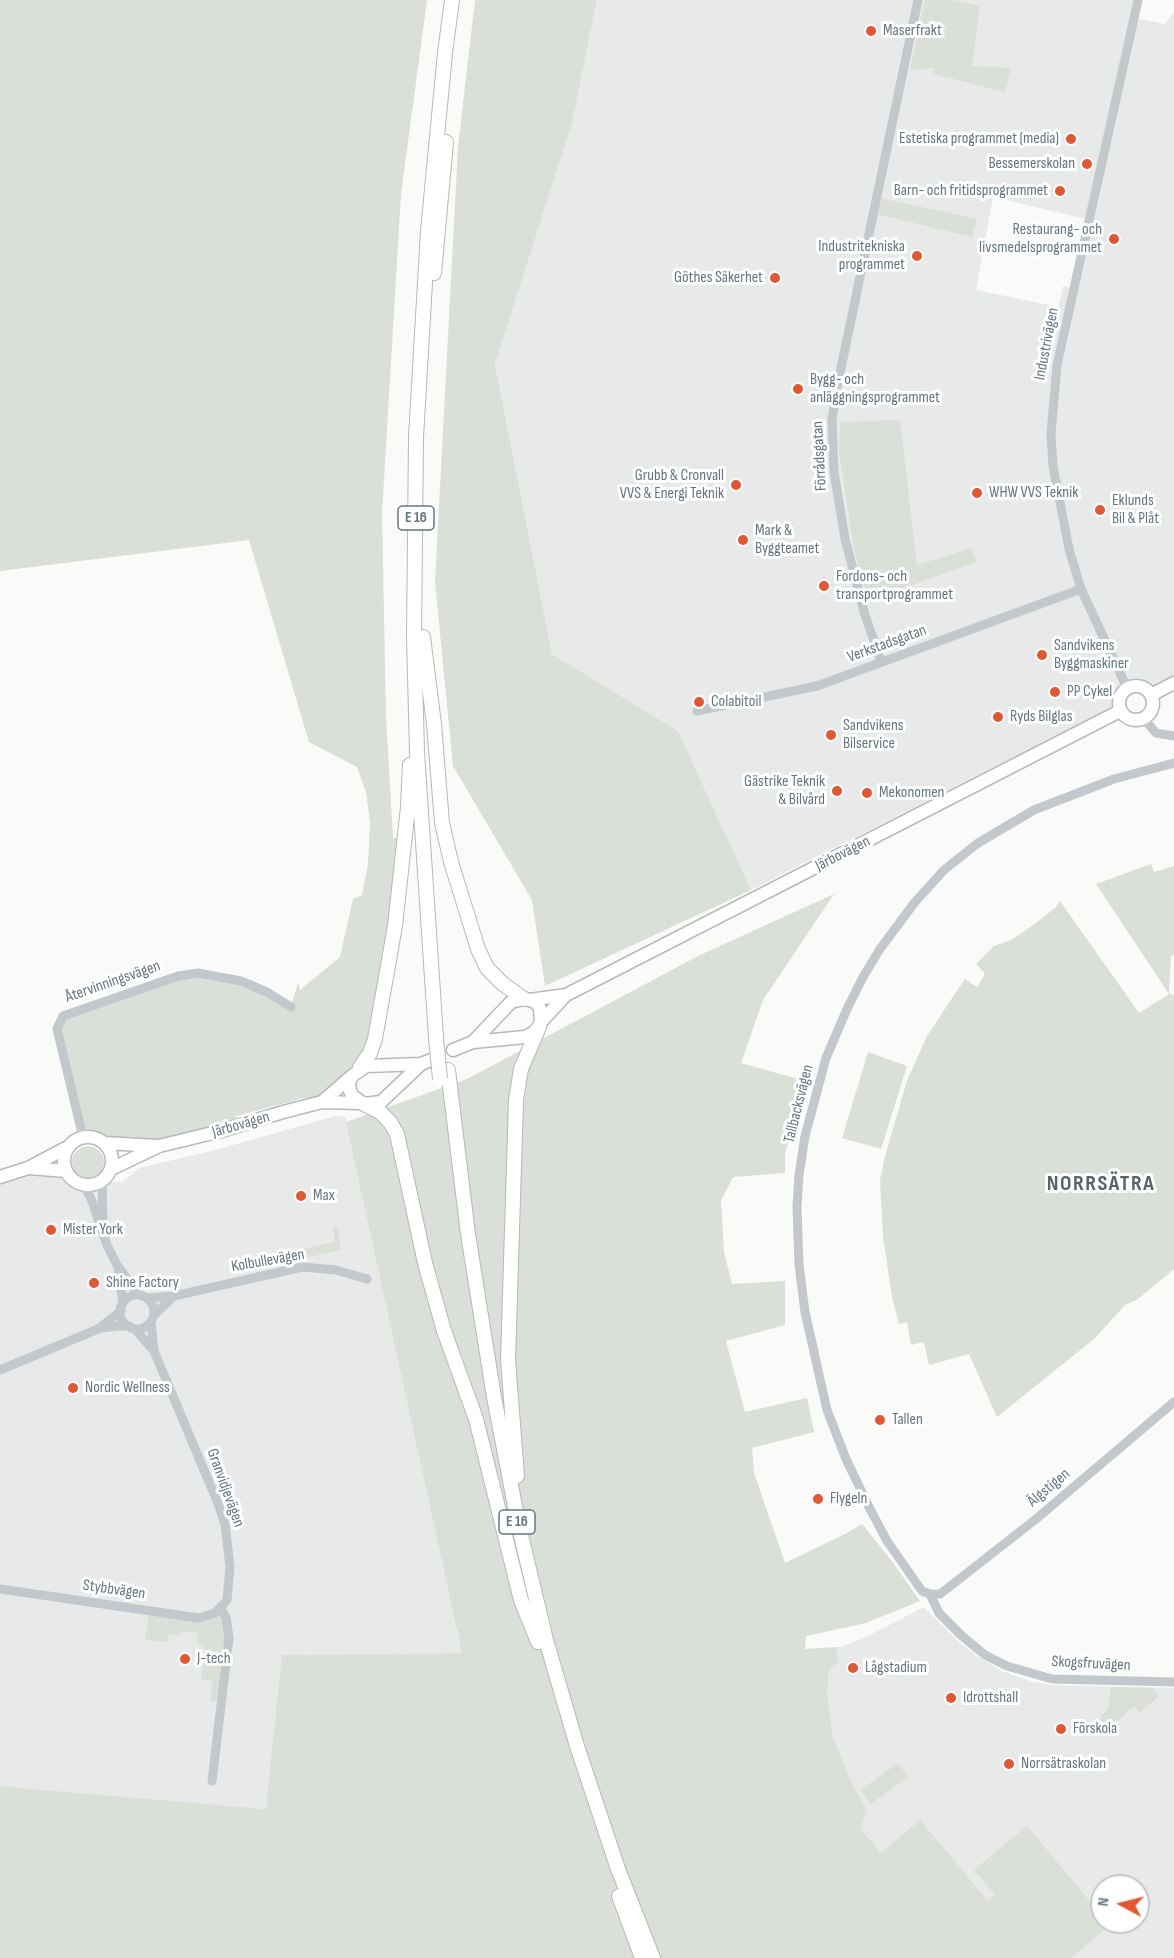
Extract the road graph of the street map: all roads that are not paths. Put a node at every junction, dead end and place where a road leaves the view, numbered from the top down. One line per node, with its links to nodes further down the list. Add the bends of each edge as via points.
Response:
1 (452, 0): 6 (highway, E 16, via 425,277 416,437)
2 (461, 0): 6 (highway, E 16, via 430,334)
3 (918, 0): 7 (street, Förrådsgatan, via 832,419 834,472 845,539)
4 (1138, 0): 5 (street, Industrivägen, via 1053,397 1053,466 1069,549)
5 (1082, 589): 7 (street, Verkstadsgatan); 9 (street, Industrivägen)
6 (419, 637): 17 (highway, via 434,724 442,823 451,861 487,968); 22 (highway, via 408,807 395,926 375,1040); 23 (highway, E 16, bridge, via 417,752)
7 (881, 662): 11 (street, Verkstadsgatan, via 817,686)
8 (1174, 683): 10 (main road)
9 (1127, 688): 10 (main road, via 1140,686); 12 (main road, via 1119,697)
10 (1151, 695): 13 (main road, via 1152,708)
11 (697, 711)
12 (1120, 711): 13 (main road, via 1130,720); 16 (main road, Järbovägen)
13 (1144, 719): 14 (street, via 1156,733)
14 (1174, 736)
15 (1174, 763): 50 (street, Tallbacksvägen, via 1114,779 1034,810 993,833 944,870 901,919 863,977 820,1079 805,1136 797,1207 801,1278 812,1349 827,1410 866,1502 900,1562 922,1591)
16 (566, 996): 17 (main road, Järbovägen); 19 (main road, Järbovägen)
17 (527, 999): 19 (main road, via 540,1009); 20 (main road, Järbovägen, via 511,1002)
18 (291, 1007): 26 (street, Återvinningsvägen, via 241,981 198,973 178,976 63,1016 57,1029)
19 (540, 1025): 20 (main road, Järbovägen, via 525,1037); 48 (highway, via 521,1069 514,1136 507,1360)
20 (473, 1042): 21 (main road, Järbovägen)
21 (453, 1050)
22 (356, 1072): 24 (main road, Järbovägen); 25 (main road, via 349,1082 350,1091); 25 (main road, Järbovägen, via 375,1065 426,1062 381,1102)
23 (444, 1074): 48 (highway, E 16, via 494,1397); 52 (highway, E 16, via 460,1236 485,1399 510,1529)
24 (322, 1102): 25 (main road, Järbovägen); 28 (main road, Järbovägen)
25 (362, 1103): 52 (highway, via 380,1112 396,1134 444,1331 476,1419 521,1600)
26 (83, 1137): 27 (main road); 29 (main road)
27 (104, 1143): 28 (main road, Järbovägen); 31 (main road, via 112,1156)
28 (159, 1146): 31 (main road, Järbovägen)
29 (68, 1147): 30 (main road); 32 (main road, via 64,1157)
30 (28, 1168): 32 (main road); 33 (main road)
31 (111, 1170): 34 (main road)
32 (66, 1172): 35 (main road)
33 (0, 1177)
34 (102, 1181): 35 (main road); 36 (street)
35 (84, 1185): 36 (street)
36 (104, 1233): 37 (street)
37 (117, 1265): 40 (street); 41 (street)
38 (367, 1279): 39 (street, Kolbullevägen, via 336,1270 302,1267)
39 (174, 1296): 40 (street, Kolbullevägen); 42 (street)
40 (143, 1297): 41 (street, via 130,1297); 42 (street, via 153,1306)
41 (122, 1307): 43 (street, via 122,1320); 44 (street)
42 (152, 1319): 43 (street, via 144,1328); 45 (street, Granvidjevägen)
43 (132, 1328): 44 (street); 45 (street, Granvidjevägen)
44 (98, 1329): 46 (street)
45 (154, 1351): 51 (street, Granvidjevägen, via 225,1524 230,1582)
46 (0, 1371)
47 (1174, 1402): 50 (street, Älgstigen, via 1036,1519)
48 (519, 1527): 56 (highway, E 16, via 577,1746)
49 (0, 1589): 51 (street, Stybbvägen, via 199,1618)
50 (935, 1594): 53 (street, Skogsfruvägen, via 939,1613 986,1655 1007,1666 1052,1679)
51 (221, 1609): 54 (street, via 229,1638)
52 (538, 1642): 55 (highway, E 16, via 568,1749)
53 (1174, 1682)
54 (212, 1781)
55 (642, 1958)
56 (653, 1958)

